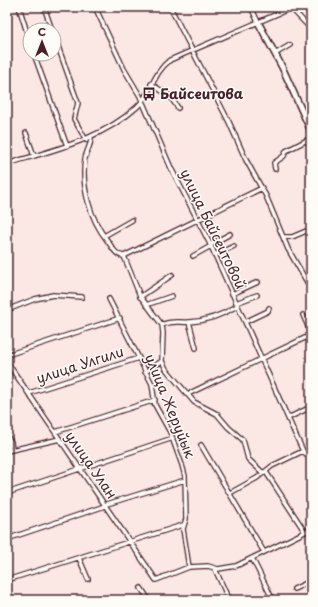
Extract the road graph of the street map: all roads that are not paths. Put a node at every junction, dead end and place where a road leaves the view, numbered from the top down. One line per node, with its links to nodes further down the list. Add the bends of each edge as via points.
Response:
1 (19, 7): 7 (street)
2 (44, 7): 8 (street)
3 (95, 7): 17 (street, улица Байсеитовой)
4 (170, 7): 12 (street)
5 (251, 7): 9 (street)
6 (292, 8): 9 (street); 10 (street)
7 (24, 22)
8 (49, 22)
9 (258, 22): 12 (street); 13 (street)
10 (311, 29)
11 (290, 45): 13 (street)
12 (192, 50): 16 (street, via 163,65); 28 (street)
13 (275, 54): 19 (street)
14 (62, 58): 23 (street, via 78,103 74,119)
15 (37, 62): 24 (street)
16 (151, 84): 17 (street); 18 (street, via 170,96)
17 (142, 102): 21 (street, via 122,120); 30 (street, улица Байсеитовой)
18 (178, 108)
19 (311, 131)
20 (26, 133): 25 (street)
21 (91, 138): 23 (street); 33 (street, via 85,158 86,184 93,218)
22 (311, 138): 27 (street, via 286,151 283,158 274,163)
23 (86, 140): 24 (street)
24 (67, 146): 25 (street)
25 (34, 156): 26 (street)
26 (7, 164)
27 (276, 168)
28 (262, 188): 30 (street); 34 (street)
29 (132, 220): 33 (street)
30 (197, 220): 35 (street, улица Байсеитовой); 38 (street)
31 (311, 229): 34 (street, via 292,237)
32 (230, 234): 35 (street)
33 (104, 236): 38 (street, via 117,254)
34 (284, 237): 42 (street)
35 (211, 245): 37 (street, улица Байсеитовой); 39 (street)
36 (234, 246): 37 (street)
37 (215, 255): 43 (street, улица Байсеитовой)
38 (124, 256): 47 (street)
39 (193, 256)
40 (172, 275): 47 (street)
41 (258, 282): 43 (street)
42 (311, 289)
43 (232, 294): 50 (street, улица Байсеитовой)
44 (256, 295): 50 (street)
45 (172, 296): 49 (street)
46 (82, 297): 52 (street, via 53,295)
47 (140, 297): 49 (street)
48 (109, 299): 54 (street, улица Жеруйык)
49 (146, 305): 57 (street)
50 (237, 305): 55 (street, via 214,316); 56 (street, улица Байсеитовой)
51 (269, 308): 56 (street, via 264,314)
52 (7, 310)
53 (303, 315): 58 (street)
54 (120, 318): 60 (street); 61 (street, улица Жеруйык)
55 (190, 322): 57 (street, via 170,322); 59 (street)
56 (245, 322): 62 (street, улица Байсеитовой)
57 (162, 325): 63 (street)
58 (311, 334): 62 (street)
59 (196, 348)
60 (7, 355)
61 (138, 358): 65 (street, улица Жеруйык); 68 (street, улица Улгили)
62 (261, 359): 67 (street); 72 (street, улица Байсеитовой)
63 (162, 361): 65 (street); 69 (street, via 174,380)
64 (7, 362): 68 (street, улица Улан)
65 (145, 372): 70 (street, улица Жеруйык, via 152,384)
66 (220, 372): 67 (street)
67 (223, 376): 69 (street)
68 (29, 393): 73 (street, улица Улан)
69 (188, 394): 83 (street, via 194,402 217,414 243,440 248,458 262,472)
70 (154, 400): 73 (street); 75 (street, улица Жеруйык)
71 (311, 407): 72 (street)
72 (288, 418): 80 (street, улица Байсеитовой)
73 (55, 432): 76 (street, улица Улан)
74 (7, 436): 78 (street)
75 (173, 438): 82 (street); 84 (street, улица Жеруйык)
76 (60, 439): 78 (street); 82 (street, улица Улан)
77 (201, 445): 86 (street)
78 (12, 450): 79 (street)
79 (7, 451)
80 (304, 451): 81 (street, улица Байсеитовой); 83 (street, via 272,466)
81 (311, 458)
82 (80, 469): 85 (street); 87 (street, улица Улан)
83 (266, 472): 86 (street); 90 (street)
84 (185, 480): 87 (street); 88 (street, улица Жеруйык, via 186,519)
85 (7, 493)
86 (230, 493): 93 (street)
87 (105, 506): 91 (street); 92 (street, улица Улан)
88 (183, 525): 92 (street); 96 (street, улица Жеруйык)
89 (311, 529): 90 (street)
90 (305, 532): 93 (street)
91 (7, 539)
92 (131, 542): 94 (street); 96 (street, улица Улан, via 156,580)
93 (264, 552): 95 (street)
94 (79, 558): 98 (street); 99 (street)
95 (252, 558): 97 (street, via 236,566); 105 (street)
96 (189, 568): 97 (street, via 208,566)
97 (215, 569): 104 (street)
98 (88, 579)
99 (7, 580)
100 (311, 581): 102 (street)
101 (141, 588): 103 (street)
102 (294, 589)
103 (149, 600)
104 (229, 600)
105 (273, 600)

